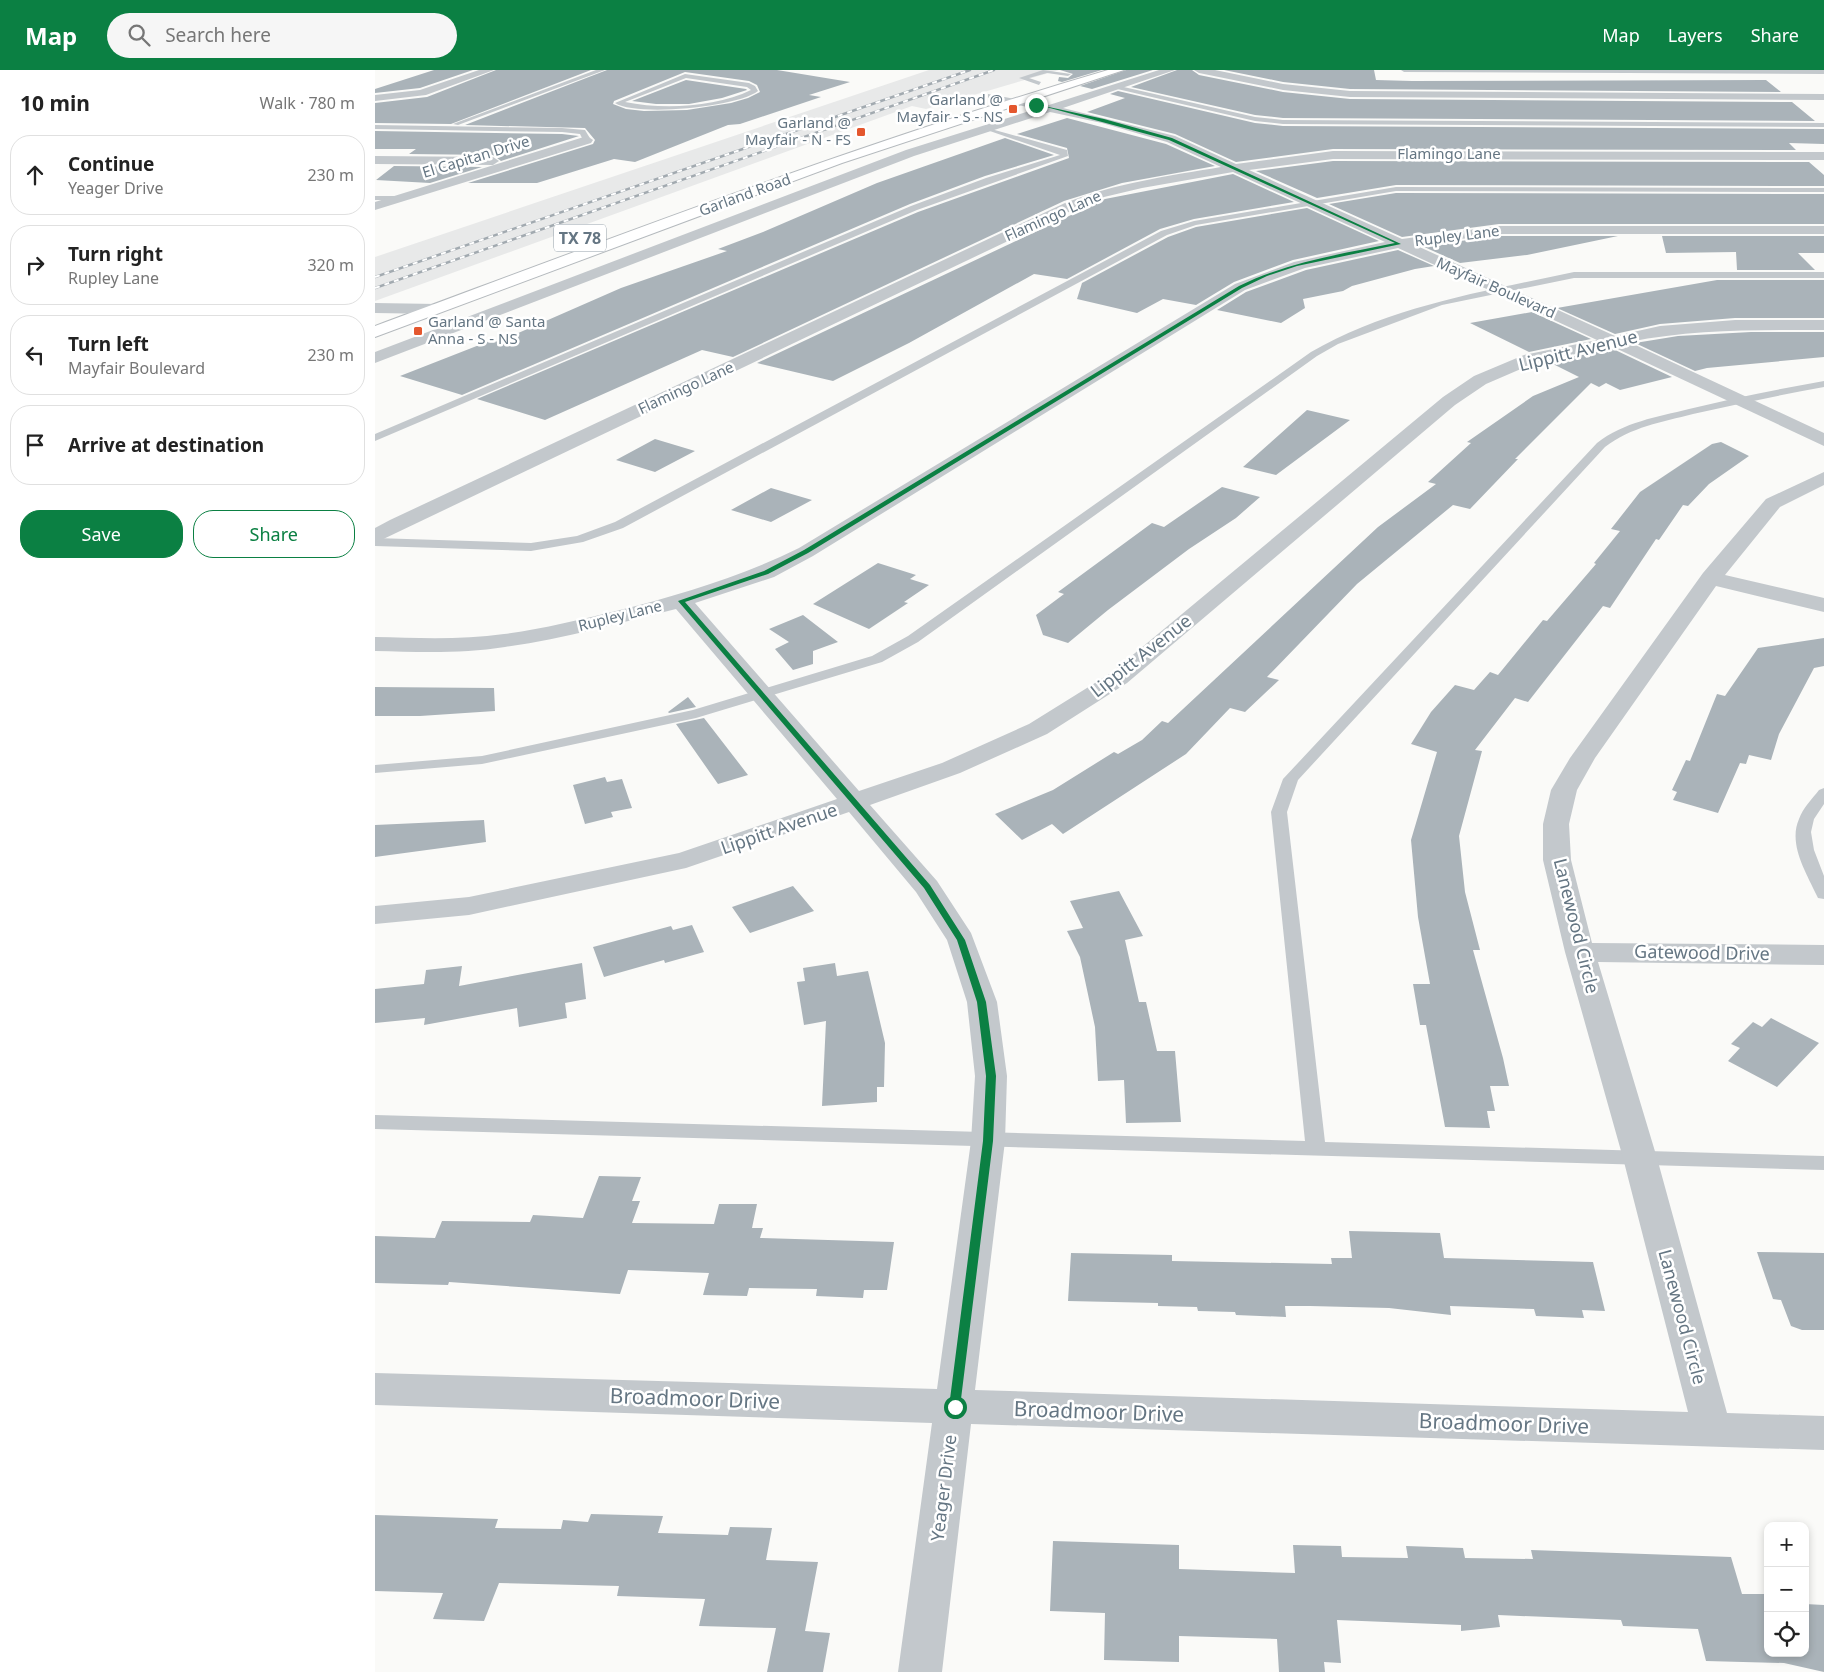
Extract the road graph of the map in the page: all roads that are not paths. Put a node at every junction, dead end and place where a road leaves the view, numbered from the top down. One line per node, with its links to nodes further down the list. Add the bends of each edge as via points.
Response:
1 (489, 70): 17 (street, via 427,91)
2 (602, 70): 22 (lane)
3 (699, 70): 12 (lane)
4 (1049, 70): 11 (lane); 13 (lane, via 1022,78)
5 (1083, 70): 11 (main road)
6 (1119, 70): 18 (main road, Garland Road / TX 78)
7 (1170, 70): 14 (street)
8 (1199, 70): 16 (street, via 1283,87 1350,94)
9 (1405, 70): 10 (lane)
10 (1824, 72)
11 (1068, 74): 13 (main road)
12 (685, 76): 12 (lane, via 620,101 617,103 637,106 713,104 755,91 749,86)
13 (1039, 82): 15 (main road)
14 (1115, 87): 19 (street); 20 (lane, via 1255,119 1283,122)
15 (992, 96): 18 (street, Mayfair Boulevard); 24 (main road)
16 (1824, 97)
17 (375, 98)
18 (1017, 101): 19 (street, Mayfair Boulevard); 32 (main road, Garland Road / TX 78)
19 (1049, 107): 23 (street); 29 (street, Mayfair Boulevard, via 1147,131)
20 (1824, 125)
21 (375, 127): 22 (lane)
22 (447, 128): 25 (lane, via 573,130 582,132)
23 (986, 128): 47 (street, via 910,153); 50 (lane, via 1065,152 1064,156 914,208)
24 (863, 138)
25 (587, 140): 28 (street, El Capitan Drive)
26 (1824, 156): 29 (street, Flamingo Lane, via 1384,153 1333,155)
27 (375, 160): 28 (street)
28 (519, 161): 34 (street, El Capitan Drive)
29 (1236, 168): 35 (street, Mayfair Boulevard); 53 (street, Flamingo Lane, via 1142,184 1100,194 1070,206)
30 (1824, 190): 35 (lane, via 1423,188 1396,189)
31 (706, 192): 32 (main road)
32 (739, 197): 43 (main road, Garland Road / TX 78)
33 (375, 198): 34 (lane)
34 (399, 198): 36 (street, El Capitan Drive)
35 (1311, 204): 38 (street, Mayfair Boulevard); 54 (lane, via 1194,223 1164,233 619,525 579,539 531,547)
36 (375, 206)
37 (1824, 230): 38 (street, Rupley Lane, via 1535,229 1462,233)
38 (1399, 244): 40 (street, Mayfair Boulevard); 56 (street, Rupley Lane, via 1296,265 1240,287 806,552 766,572)
39 (1824, 275): 40 (lane, via 1582,274)
40 (1499, 289): 46 (street, Mayfair Boulevard); 59 (lane, via 1441,303 1335,342 913,639 877,659)
41 (431, 292): 42 (main road)
42 (379, 310): 43 (street)
43 (437, 310): 45 (main road, Garland Road / TX 78)
44 (1824, 325): 46 (street, Lippitt Avenue, via 1693,327)
45 (375, 332)
46 (1613, 341): 49 (street, Mayfair Boulevard); 62 (street, Lippitt Avenue, via 1530,360 1481,380 1449,401 1119,678 1038,729 951,768)
47 (375, 358)
48 (1824, 384): 49 (lane)
49 (1739, 400): 51 (street, Mayfair Boulevard); 69 (lane, via 1635,425 1601,445 1291,779 1279,812)
50 (375, 438)
51 (1824, 440)
52 (1824, 478): 55 (street, Lanewood Circle, via 1773,503)
53 (375, 537)
54 (375, 542)
55 (1711, 578): 57 (street); 65 (street, Lanewood Circle, via 1583,758 1564,790 1556,824 1557,860)
56 (681, 601): 58 (street, Rupley Lane, via 566,630 503,641); 59 (street, Yeager Drive)
57 (1824, 605)
58 (375, 644)
59 (761, 695): 60 (lane, via 697,714 481,760); 62 (street, Yeager Drive)
60 (375, 769)
61 (1824, 793): 63 (lane, via 1805,822 1804,840)
62 (855, 804): 64 (street, Lippitt Avenue, via 676,863 469,906); 68 (street, Yeager Drive, via 927,887 961,940 982,1002 991,1076)
63 (1824, 894)
64 (375, 915)
65 (1580, 952): 66 (street, Gatewood Drive); 70 (street, Lanewood Circle)
66 (1824, 955)
67 (375, 1122): 68 (lane)
68 (988, 1141): 69 (lane); 73 (street, Yeager Drive)
69 (1316, 1148): 70 (lane)
70 (1640, 1158): 71 (lane); 74 (street, Lanewood Circle)
71 (1824, 1163)
72 (375, 1389): 73 (street, Broadmoor Drive)
73 (955, 1407): 74 (street, Broadmoor Drive); 76 (street, Yeager Drive)
74 (1712, 1430): 75 (street, Broadmoor Drive)
75 (1824, 1433)
76 (920, 1672)

